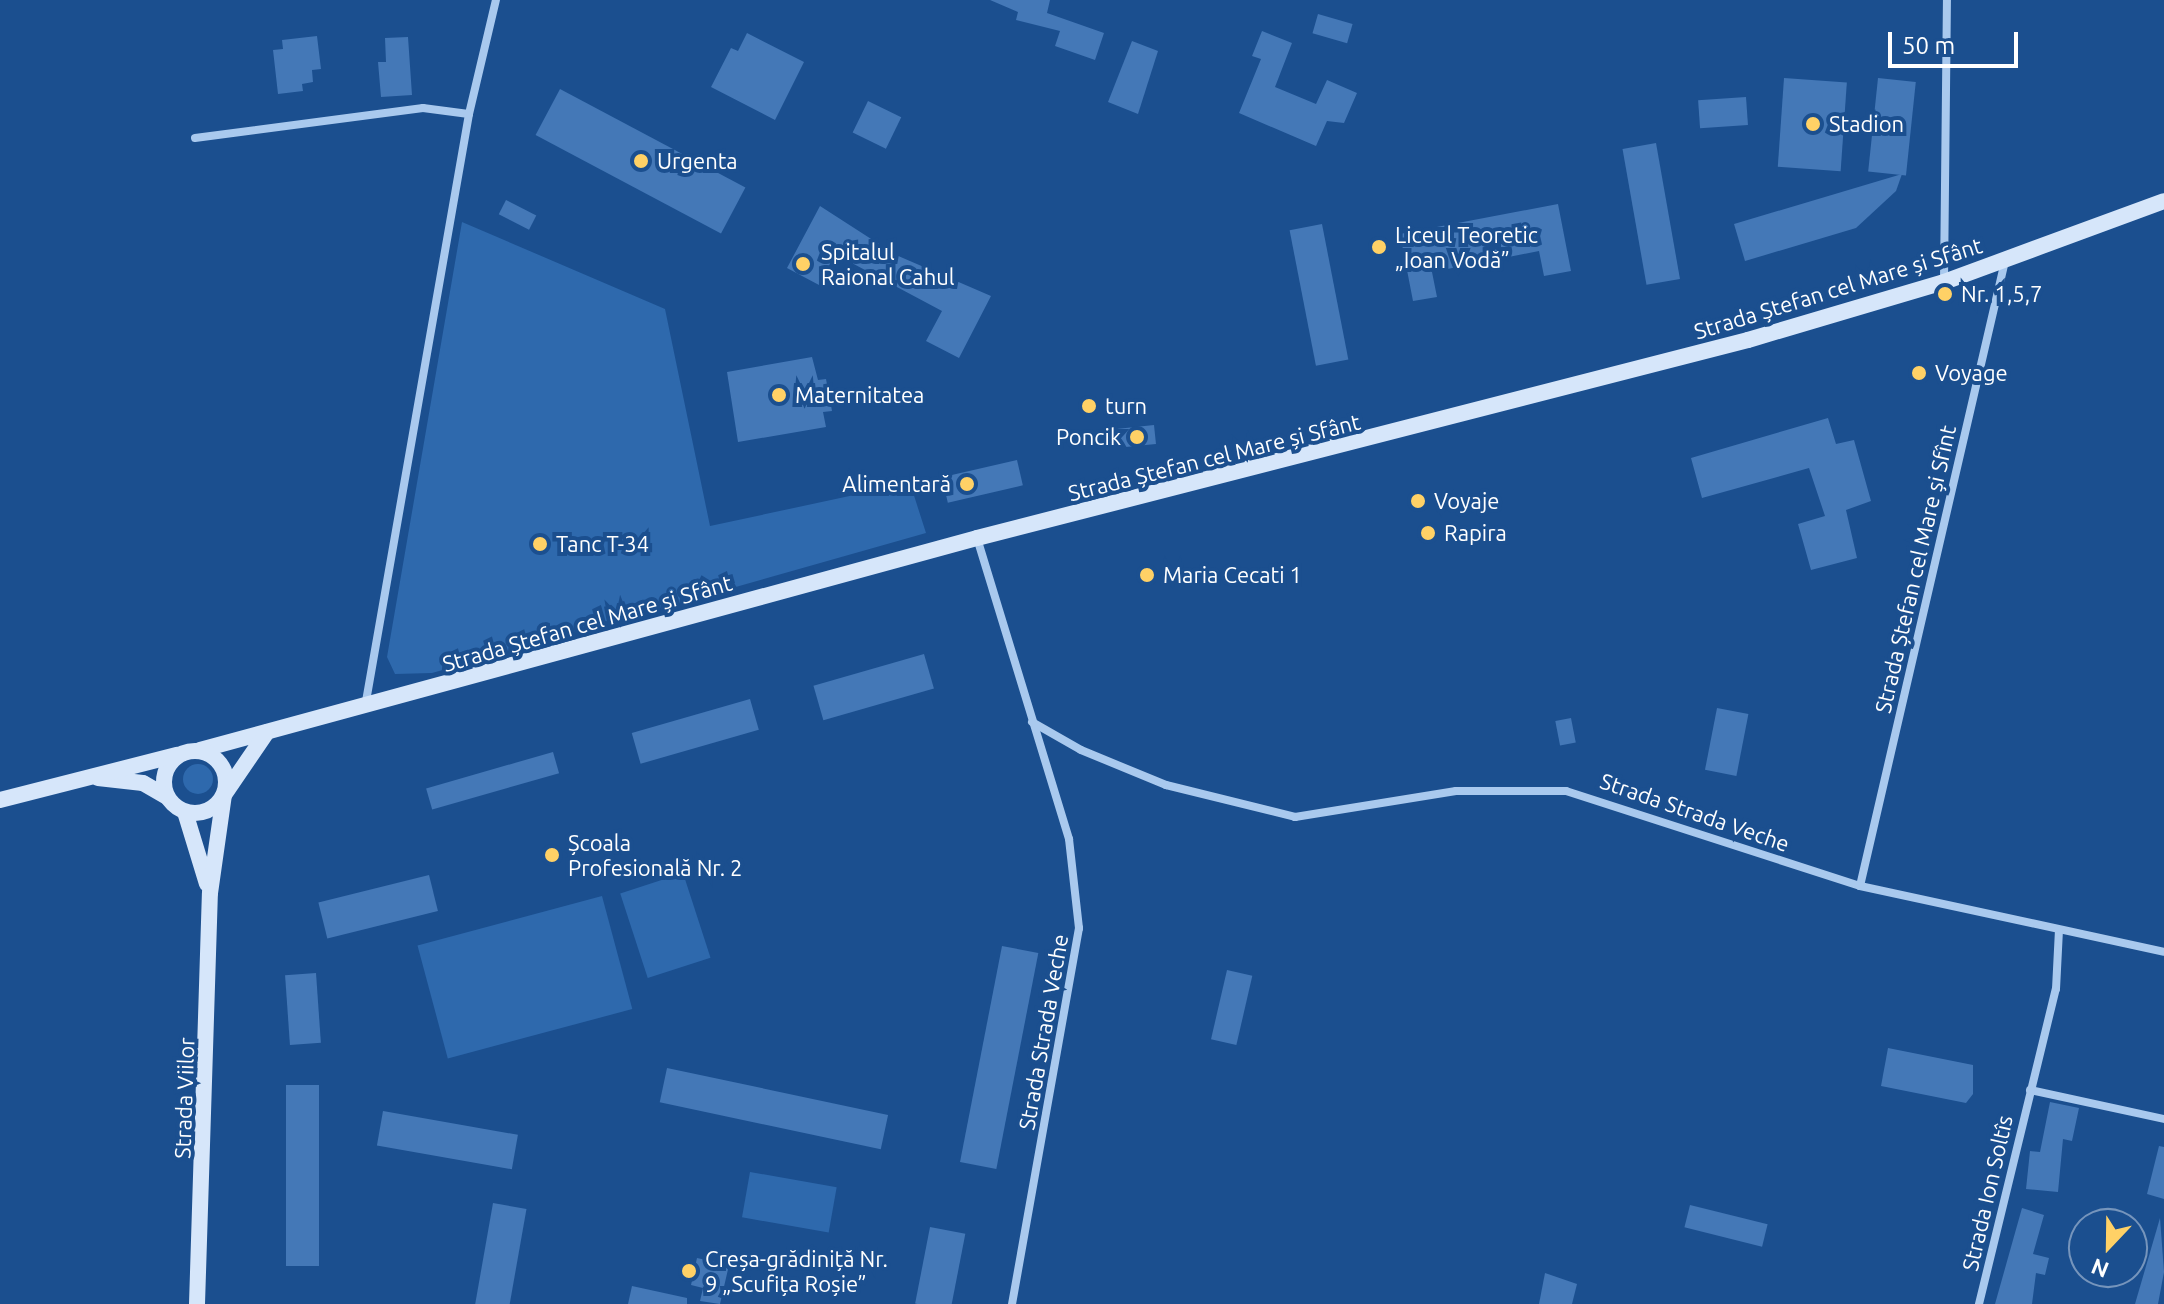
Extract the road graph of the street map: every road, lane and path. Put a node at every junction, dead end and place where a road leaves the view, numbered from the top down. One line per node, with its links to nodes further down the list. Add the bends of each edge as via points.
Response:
1 (496, 0): 3 (street)
2 (1947, 0): 7 (street)
3 (469, 114): 4 (street, via 423,108); 9 (street)
4 (195, 138)
5 (2164, 201): 6 (main road, Strada Ștefan cel Mare și Sfânt)
6 (2005, 261): 7 (main road, Strada Ștefan cel Mare și Sfânt); 19 (street, Strada Ștefan cel Mare și Sfînt)
7 (1944, 282): 8 (main road, Strada Ștefan cel Mare și Sfânt, via 1518,402)
8 (977, 538): 9 (main road, Strada Ștefan cel Mare și Sfânt); 10 (street, Strada Strada Veche)
9 (365, 709): 11 (main road, Strada Ștefan cel Mare și Sfânt)
10 (1032, 722): 19 (street, Strada Strada Veche, via 1081,750 1166,785 1295,817 1456,791 1566,791); 26 (street, Strada Strada Veche, via 1069,839 1079,928)
11 (267, 732): 12 (main road, Strada Ștefan cel Mare și Sfânt); 15 (main road)
12 (200, 750): 13 (main road); 15 (main road, via 220,761)
13 (177, 755): 14 (main road); 16 (main road, via 164,774)
14 (97, 778): 16 (main road, via 143,783); 17 (main road)
15 (224, 795): 18 (main road, via 207,811); 20 (main road)
16 (167, 797): 18 (main road)
17 (0, 800)
18 (185, 812): 20 (main road)
19 (1860, 886): 21 (street, Strada Strada Veche)
20 (210, 893): 25 (main road, Strada Viilor)
21 (2059, 930): 22 (street, Strada Strada Veche); 23 (street, via 2056,989)
22 (2164, 952)
23 (2030, 1090): 24 (street); 27 (street, Strada Ion Soltîs)
24 (2164, 1119)
25 (197, 1304)
26 (1012, 1304)
27 (1979, 1304)

